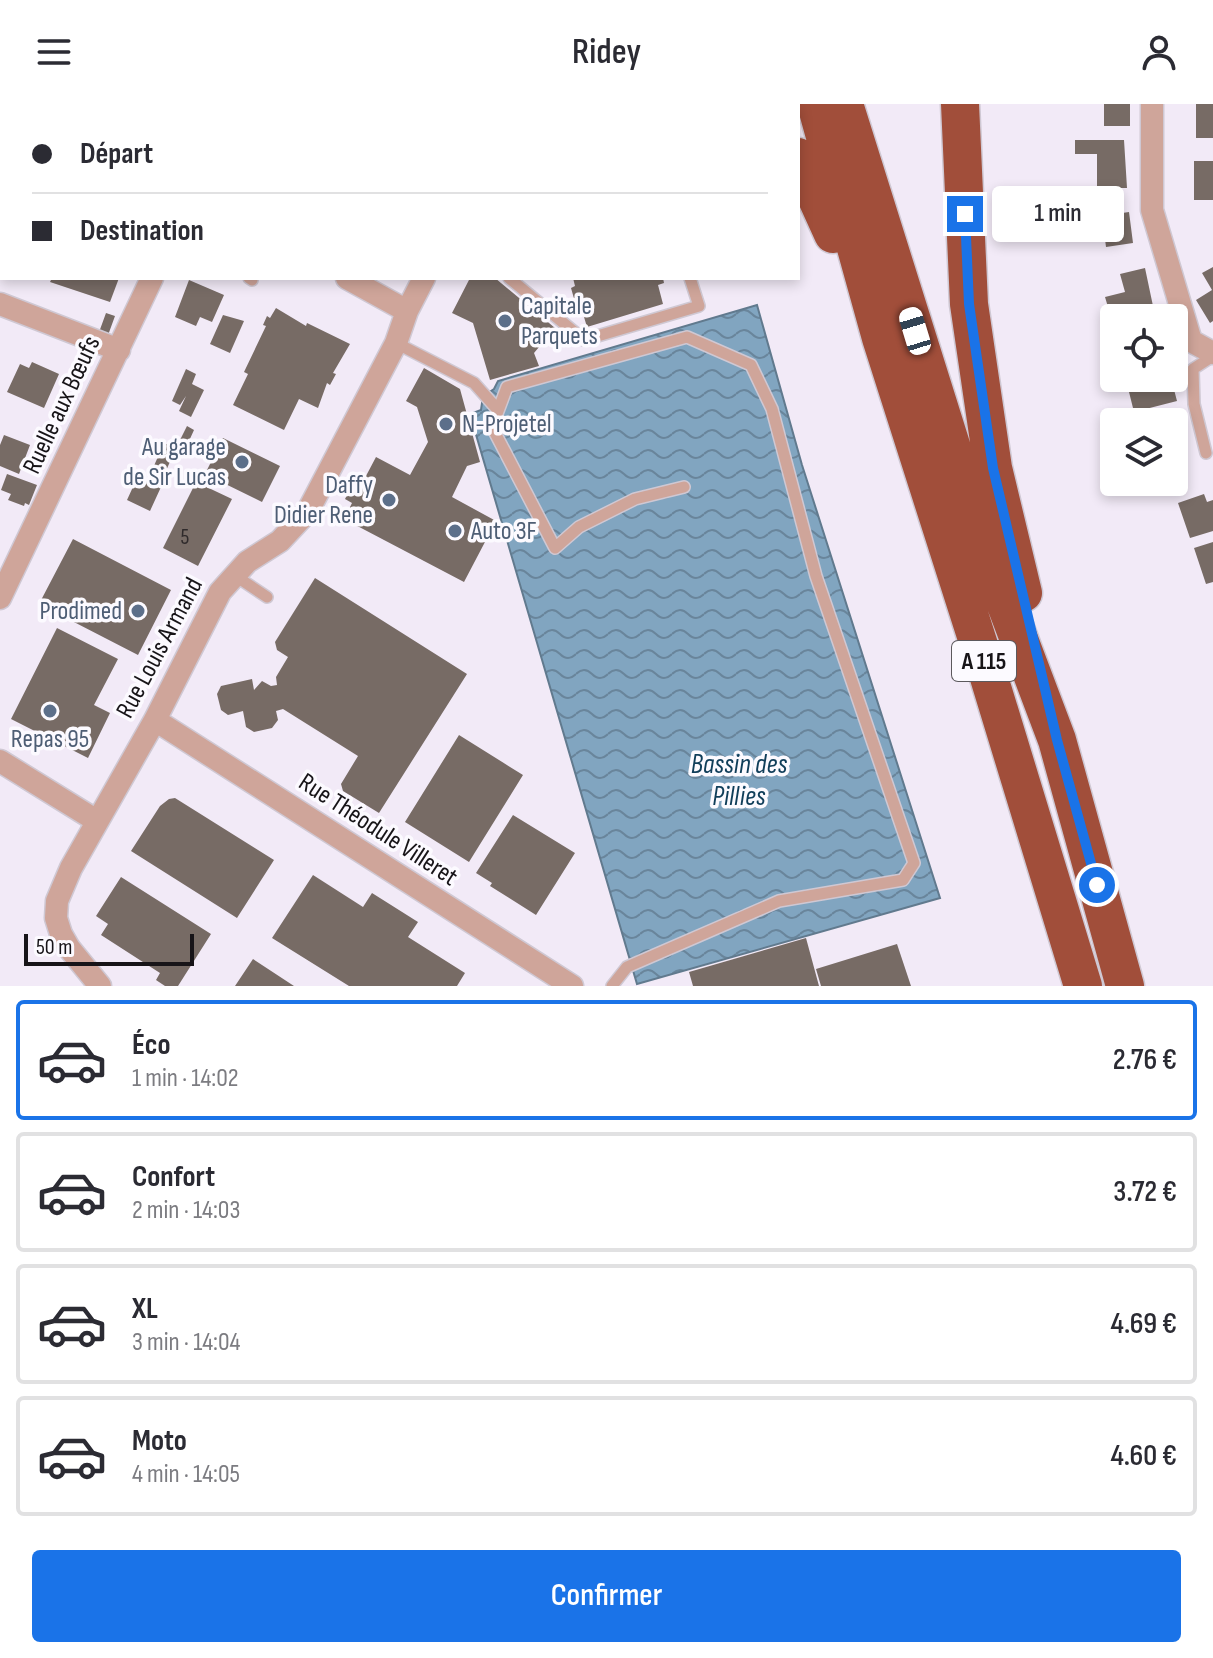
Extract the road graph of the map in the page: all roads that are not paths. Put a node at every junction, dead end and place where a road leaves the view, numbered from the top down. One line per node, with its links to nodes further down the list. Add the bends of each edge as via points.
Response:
1 (816, 104): 13 (highway, A 115)
2 (844, 104): 24 (highway, A 115, via 977,528)
3 (960, 104): 24 (highway, via 969,304 993,468)
4 (1152, 104): 16 (street, via 1152,210 1191,341)
5 (800, 161): 13 (highway)
6 (151, 280): 15 (street, Ruelle aux Bœufs)
7 (351, 280): 12 (street)
8 (423, 280): 12 (street, Rue Louis Armand)
9 (511, 280): 10 (lane, via 584,340 699,306)
10 (691, 280)
11 (0, 304): 15 (street)
12 (407, 311): 14 (street, Rue Louis Armand)
13 (881, 338): 30 (highway, A 115)
14 (396, 343): 17 (lane, via 474,383); 20 (street, Rue Louis Armand, via 308,511 280,541)
15 (119, 350): 22 (street, Ruelle aux Bœufs)
16 (1213, 354): 18 (lane, via 1193,369 1194,404)
17 (498, 410): 19 (lane, via 492,427 555,548 579,527 635,499); 29 (lane, via 507,387 687,337 751,365 772,409 816,576 914,863 903,880 779,901 627,967)
18 (1206, 453)
19 (684, 487)
20 (233, 575): 21 (lane); 23 (street, Rue Louis Armand)
21 (267, 597)
22 (0, 598)
23 (155, 720): 26 (street, Rue Louis Armand); 28 (street, Rue Théodule Villeret)
24 (1057, 740): 31 (highway, A 115)
25 (0, 761): 26 (street)
26 (91, 830): 27 (street, Rue Louis Armand, via 57,901 56,918 69,948)
27 (100, 986)
28 (572, 986)
29 (612, 986)
30 (1083, 986)
31 (1125, 986)

